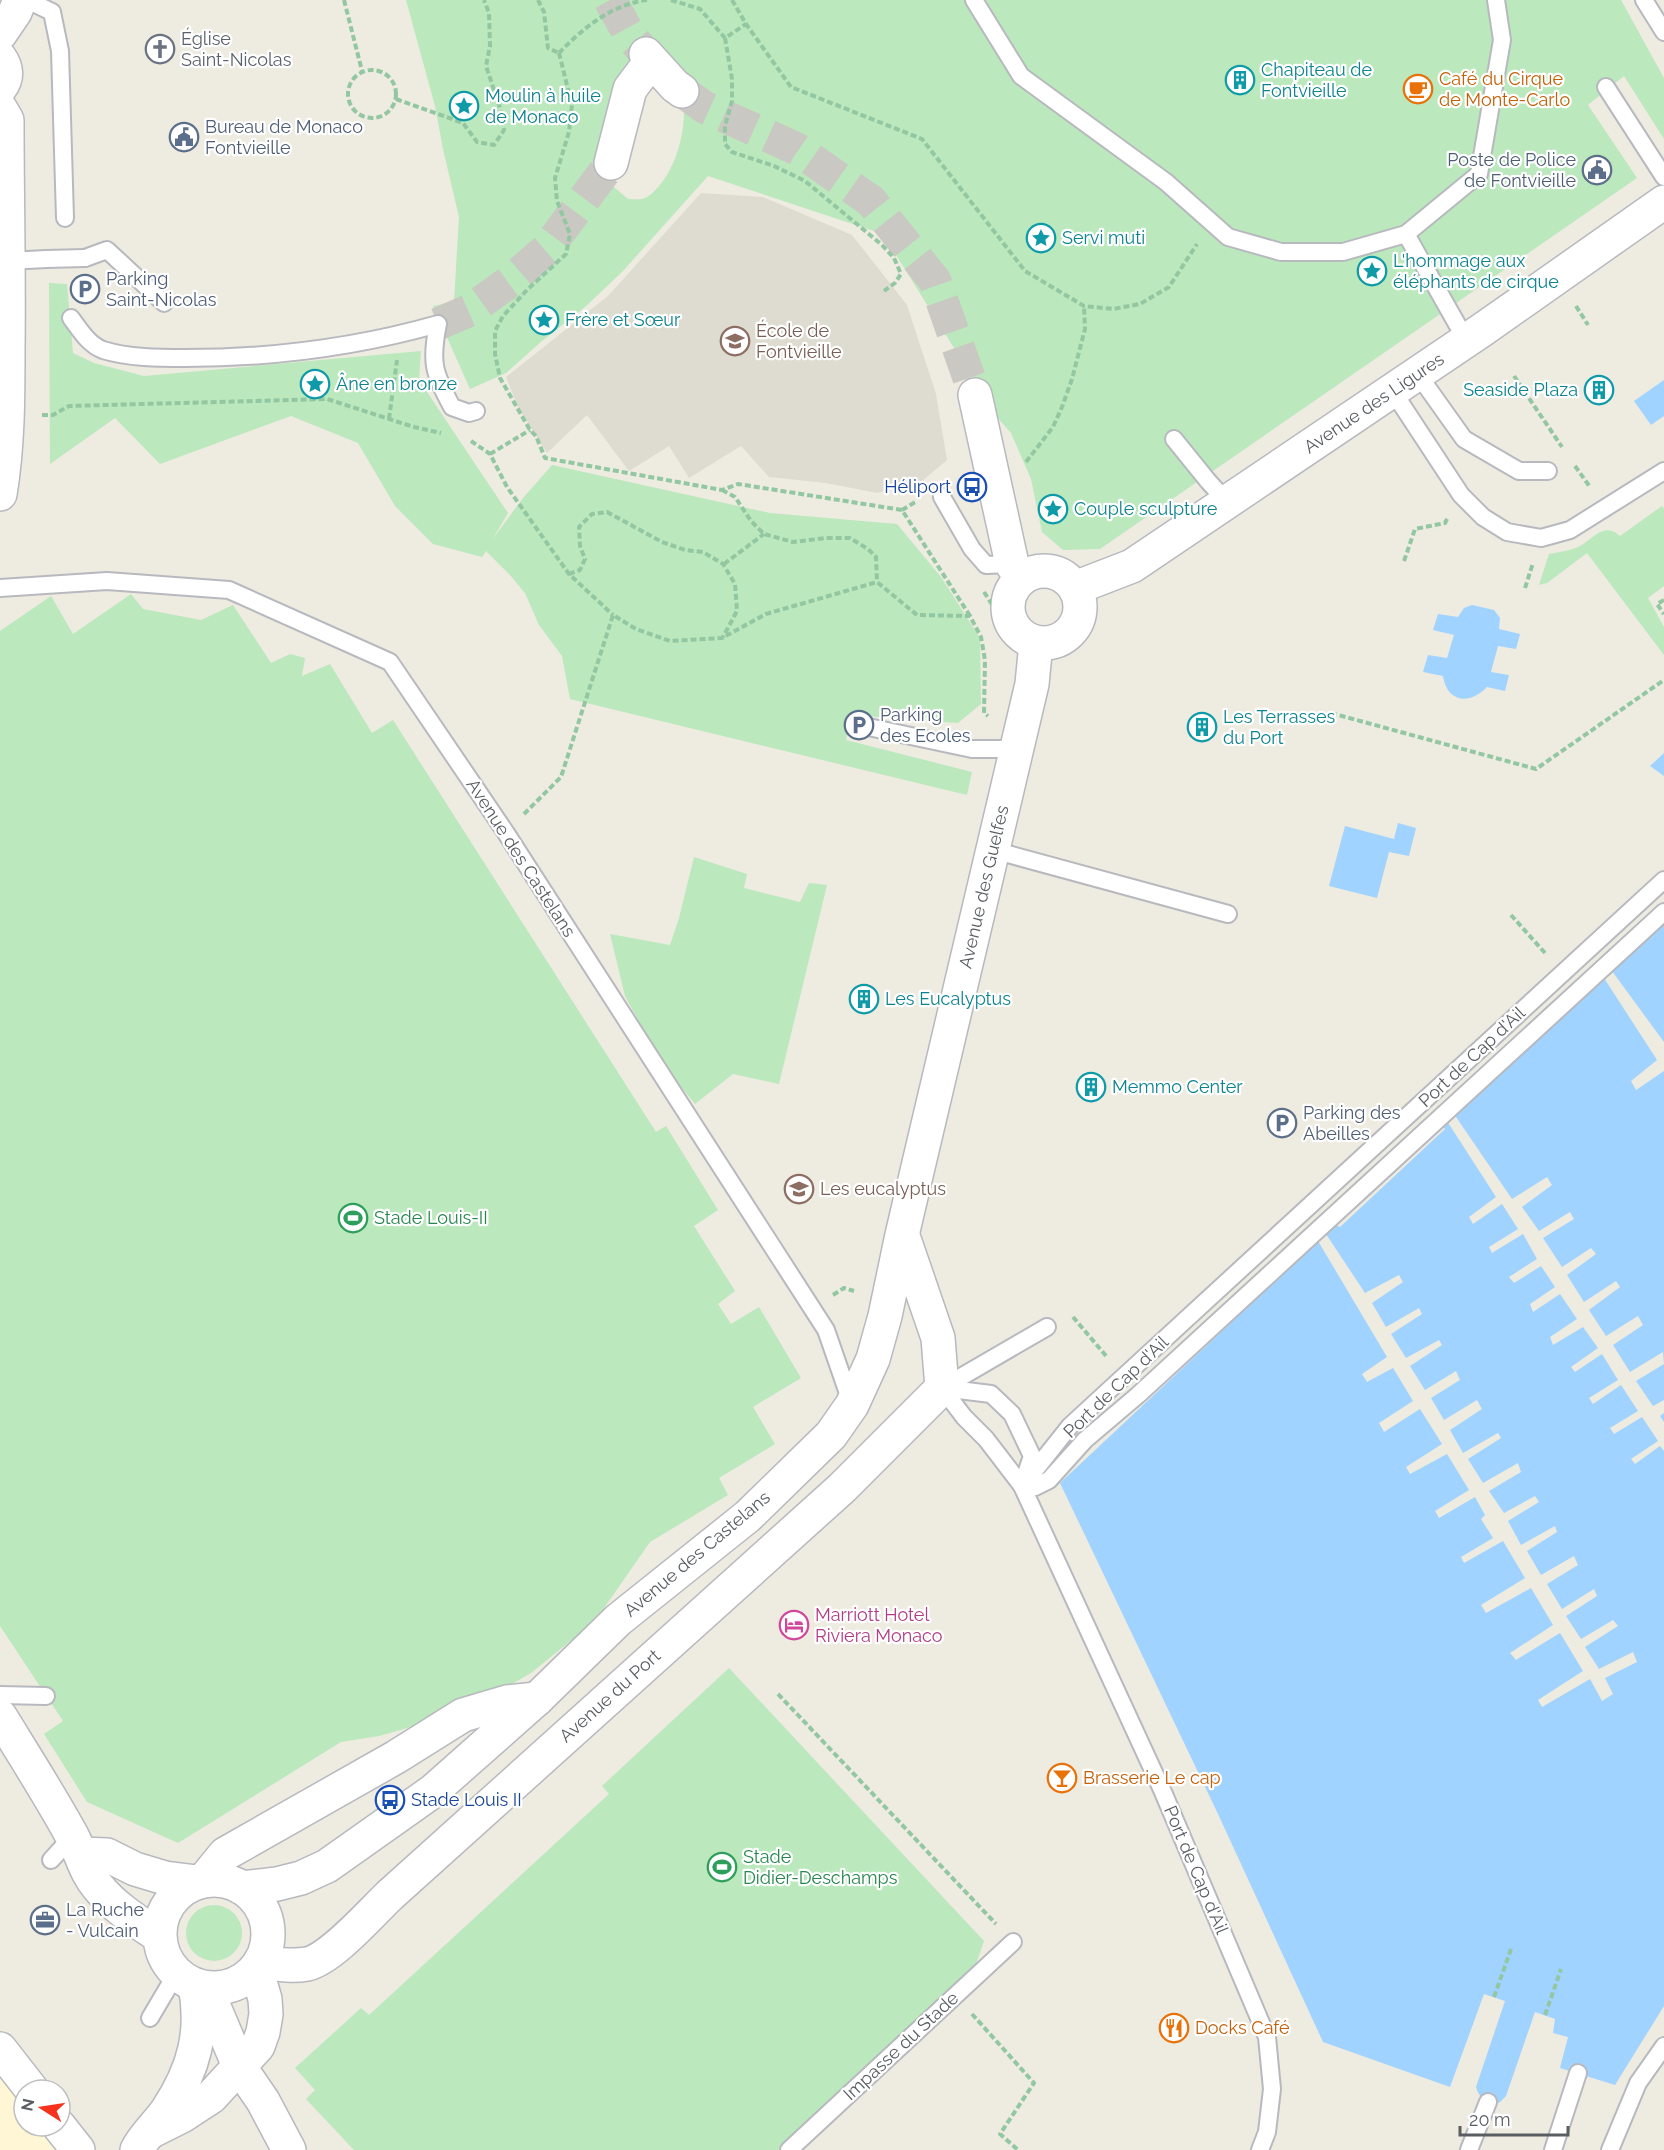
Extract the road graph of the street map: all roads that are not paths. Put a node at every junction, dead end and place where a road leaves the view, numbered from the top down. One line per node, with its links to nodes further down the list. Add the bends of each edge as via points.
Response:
1 (20, 0): 7 (street)
2 (27, 0): 16 (lane, via 52,12 60,51)
3 (974, 0): 17 (lane, via 1021,76 1166,182 1228,237 1281,252 1343,252)
4 (1496, 0): 17 (lane, via 1502,40 1479,174)
5 (1644, 0): 6 (lane)
6 (1664, 32)
7 (0, 34)
8 (0, 58): 9 (street, via 6,74)
9 (0, 87)
10 (1606, 87): 14 (lane)
11 (682, 91): 13 (street, via 649,57 630,89)
12 (0, 108): 18 (street, via 8,120)
13 (611, 164)
14 (1664, 177)
15 (1664, 202): 21 (street, Avenue des Ligures)
16 (65, 218)
17 (1406, 234): 21 (lane)
18 (9, 261): 19 (lane, bridge, via 85,258 107,250); 28 (street, via 8,394)
19 (164, 303)
20 (71, 318): 24 (lane, via 85,337 101,349 165,358 342,346 395,337 438,324 433,360 439,382 452,407 469,413)
21 (1466, 340): 22 (street, Avenue des Ligures)
22 (1404, 382): 26 (lane, via 1464,439 1519,471); 27 (lane, via 1461,495 1483,517 1507,532 1541,538 1570,531); 30 (street, Avenue des Ligures)
23 (975, 395): 31 (street)
24 (476, 411)
25 (1174, 439): 30 (lane)
26 (1548, 471)
27 (1664, 471)
28 (0, 494)
29 (942, 497): 31 (lane, via 972,549 986,565)
30 (1227, 502): 33 (street, Avenue des Ligures, via 1132,566)
31 (1016, 571): 33 (street, via 1059,574); 34 (street, via 1008,601 1011,623 1017,632)
32 (0, 588): 44 (lane, Avenue des Castelans, via 107,581 229,590 390,662 506,833 826,1330)
33 (1075, 588): 34 (street, via 1080,606 1069,633 1060,640)
34 (1036, 643): 36 (street, Avenue des Guelfes, via 1032,684)
35 (859, 725): 36 (lane, via 972,749)
36 (1016, 749): 37 (street, Avenue des Guelfes)
37 (993, 850): 40 (lane); 41 (street, Avenue des Guelfes)
38 (1664, 880): 45 (lane, Port de Cap d'Ail, via 1070,1426)
39 (1664, 912): 45 (lane, via 1085,1440 1049,1480 1035,1487)
40 (1228, 914)
41 (902, 1235): 43 (street, via 938,1338); 44 (street, Avenue des Castelans, via 873,1359)
42 (1047, 1327): 43 (lane)
43 (942, 1388): 45 (lane); 45 (lane, via 991,1394 1012,1414 1032,1456); 55 (street, Avenue du Port, via 842,1488 329,1953 309,1964)
44 (852, 1405): 48 (street, Avenue des Castelans, via 831,1435 748,1516 618,1620)
45 (1022, 1486): 69 (lane, Port de Cap d'Ail, via 1162,1792 1267,2037 1272,2089 1267,2132)
46 (0, 1695): 47 (lane)
47 (46, 1696)
48 (537, 1699): 51 (street, via 507,1702 463,1715 225,1854); 52 (street, Avenue des Castelans, via 433,1791 327,1866 301,1878)
49 (0, 1716): 50 (street)
50 (68, 1850): 51 (street, via 107,1855 165,1878); 53 (street, via 99,1889)
51 (200, 1882): 52 (street, via 223,1881); 53 (street, via 181,1890 169,1903)
52 (242, 1888): 55 (street, via 264,1913 268,1930 267,1946)
53 (159, 1936): 56 (street, via 164,1957)
54 (1013, 1942): 68 (lane, Impasse du Stade)
55 (258, 1965): 56 (street, via 233,1985 220,1988); 60 (street, via 265,1999 263,2032 258,2046)
56 (192, 1983): 57 (lane); 60 (street); 65 (street, via 199,2008 199,2030 191,2065 168,2108)
57 (150, 2018)
58 (1664, 2046): 72 (lane, via 1638,2083)
59 (0, 2049): 62 (street)
60 (239, 2066): 65 (street, via 211,2097); 67 (street)
61 (1578, 2073): 71 (lane)
62 (23, 2078)
63 (1488, 2103): 70 (lane)
64 (68, 2138): 66 (street)
65 (144, 2140)
66 (78, 2150)
67 (289, 2150)
68 (789, 2150)
69 (1260, 2150)
70 (1469, 2150)
71 (1553, 2150)
72 (1610, 2150)

